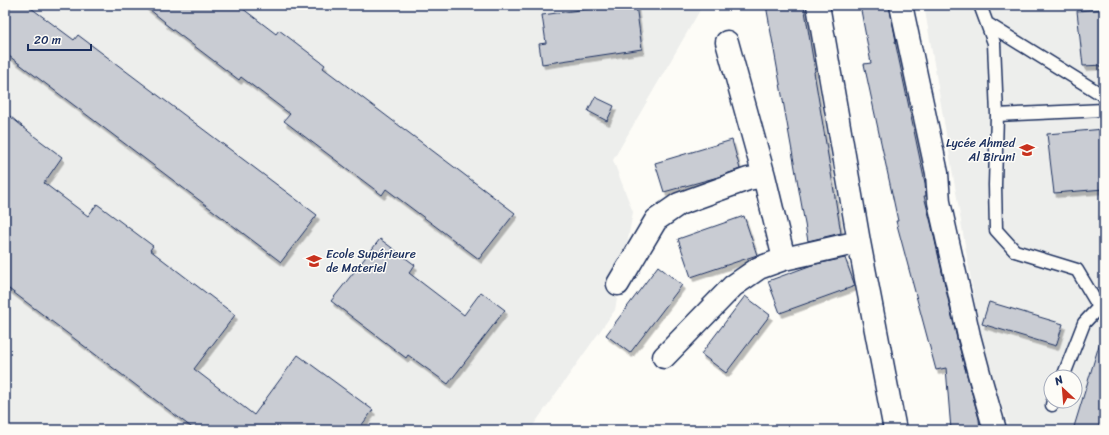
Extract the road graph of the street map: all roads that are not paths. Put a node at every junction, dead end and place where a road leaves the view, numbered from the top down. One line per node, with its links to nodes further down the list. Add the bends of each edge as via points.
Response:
1 (818, 5): 10 (street)
2 (901, 5): 16 (street, via 938,172 939,202 964,314)
3 (980, 5): 4 (lane)
4 (988, 24): 6 (lane); 8 (lane, via 994,43)
5 (727, 42): 9 (street)
6 (1104, 96)
7 (1104, 110): 8 (lane)
8 (997, 115): 14 (lane, via 996,230 1015,252 1076,270 1098,307 1084,323)
9 (764, 176): 11 (street); 12 (street, via 748,179 679,204 656,220)
10 (859, 242): 11 (street); 15 (street)
11 (784, 259): 13 (street, via 758,268 733,286)
12 (618, 284)
13 (664, 357)
14 (1066, 369)
15 (895, 430)
16 (995, 430)

